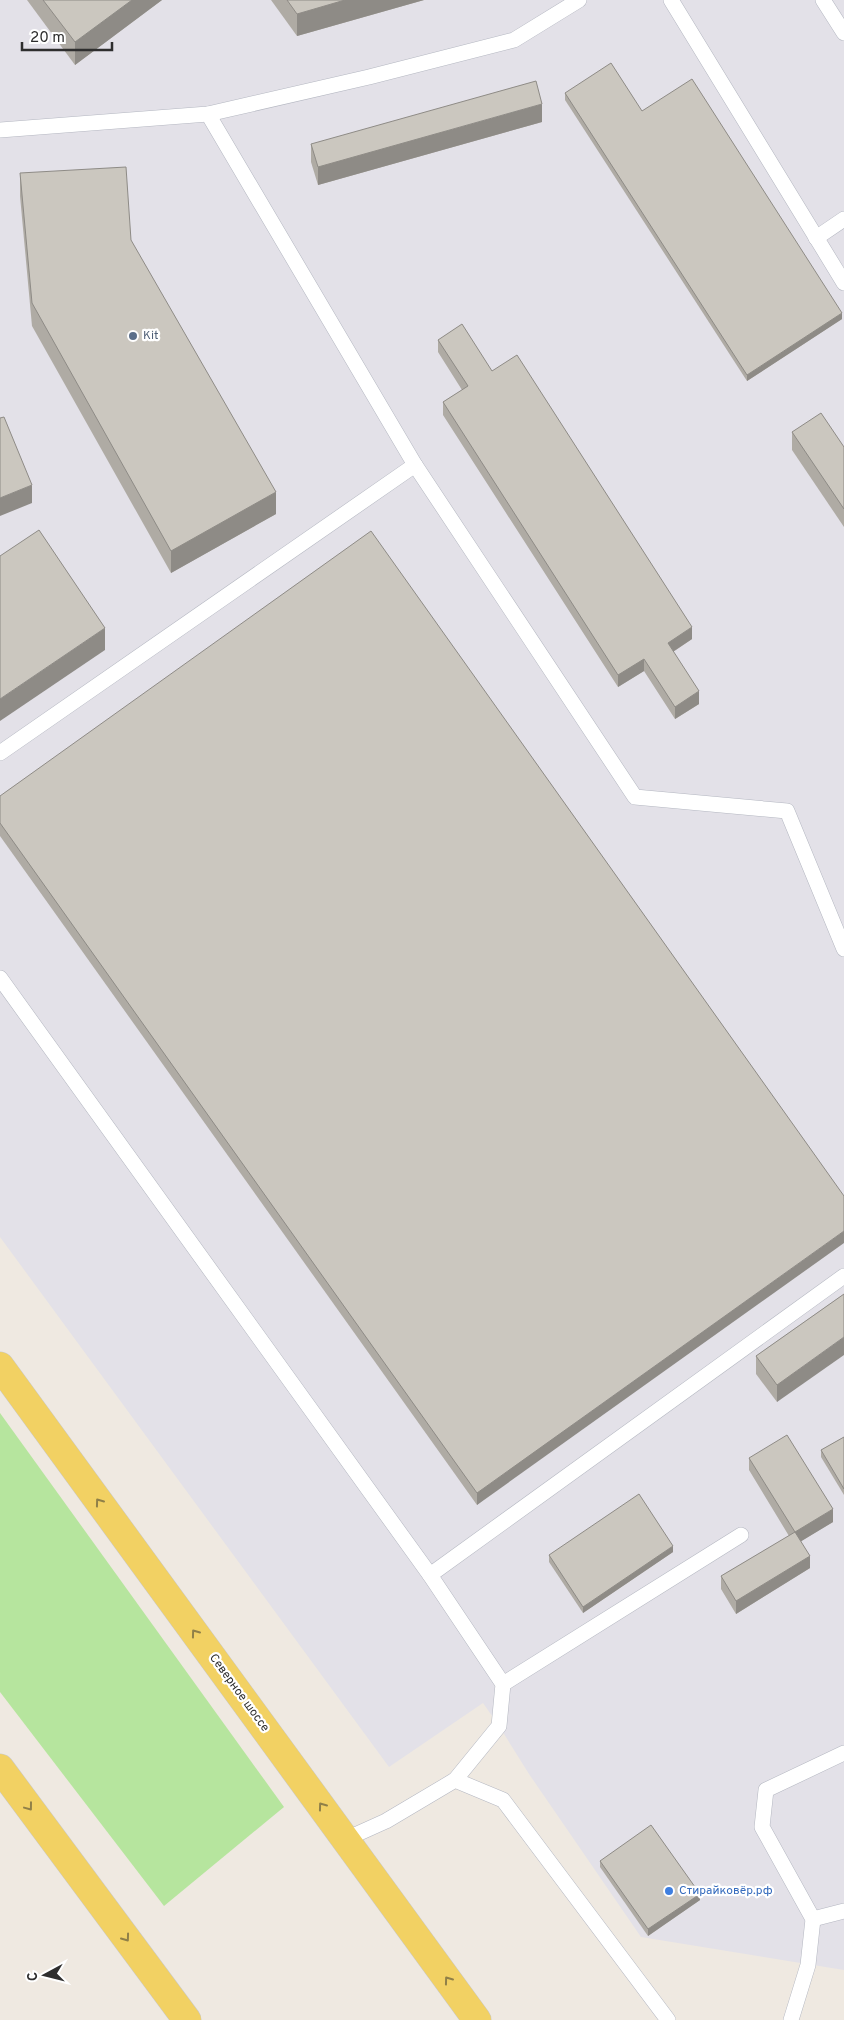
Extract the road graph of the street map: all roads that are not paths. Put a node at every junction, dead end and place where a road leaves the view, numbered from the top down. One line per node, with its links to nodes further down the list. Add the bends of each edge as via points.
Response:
1 (579, 0): 5 (lane, via 514,40)
2 (671, 0): 8 (lane)
3 (823, 0): 4 (lane)
4 (844, 33)
5 (208, 114): 6 (lane); 10 (lane)
6 (0, 130)
7 (844, 219): 8 (lane)
8 (816, 238): 9 (lane)
9 (844, 283)
10 (415, 465): 11 (lane); 12 (lane, via 635,797 787,811)
11 (0, 753)
12 (844, 949)
13 (0, 978): 17 (lane)
14 (844, 1276): 17 (lane)
15 (0, 1366): 22 (main road, Северное шоссе, one-way to 15)
16 (741, 1535): 18 (lane)
17 (430, 1575): 18 (lane)
18 (503, 1684): 21 (lane, via 499,1726)
19 (844, 1753): 24 (lane, via 766,1790 762,1827)
20 (0, 1768): 25 (main road, one-way to 25)
21 (455, 1780): 22 (lane, via 386,1821); 27 (lane, via 503,1800)
22 (346, 1839): 26 (main road, Северное шоссе, one-way to 22)
23 (844, 1911): 24 (lane)
24 (813, 1919): 28 (lane, via 808,1965)
25 (187, 2020)
26 (477, 2020)
27 (668, 2020)
28 (791, 2020)

